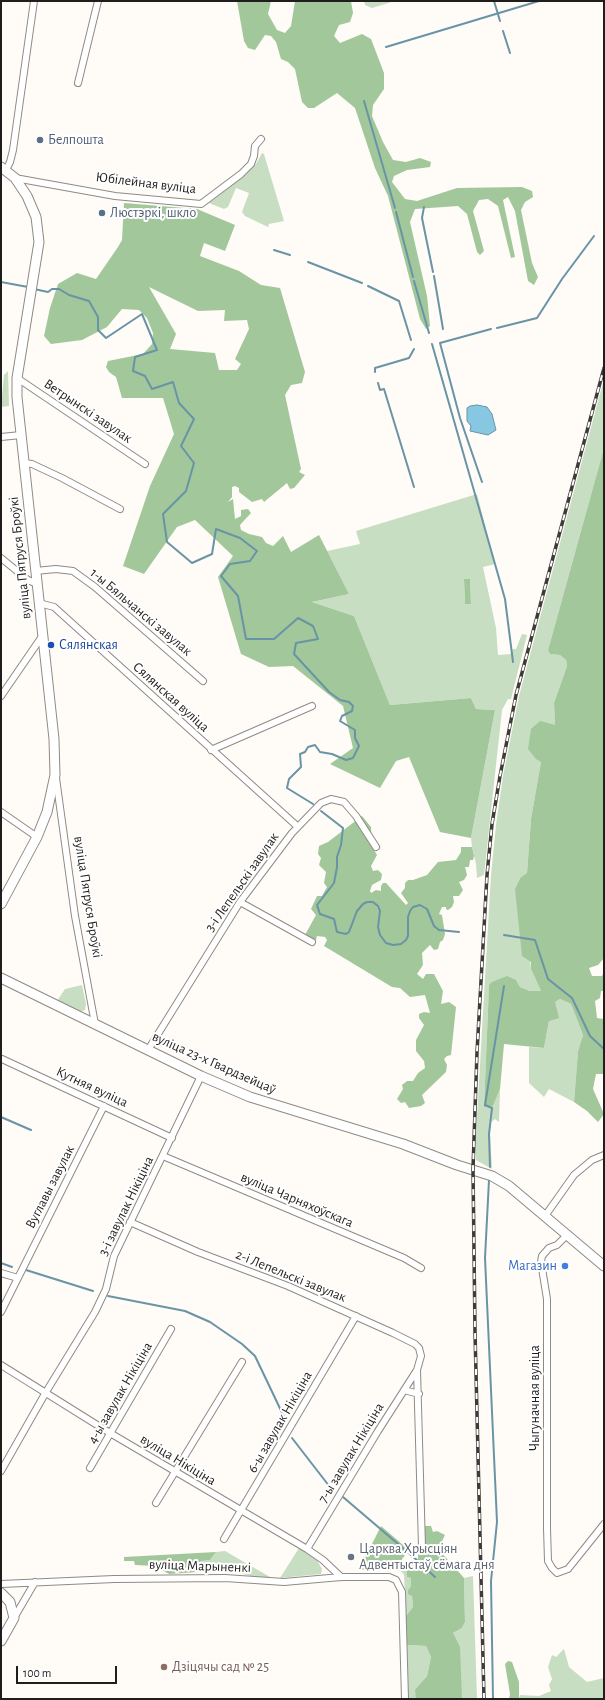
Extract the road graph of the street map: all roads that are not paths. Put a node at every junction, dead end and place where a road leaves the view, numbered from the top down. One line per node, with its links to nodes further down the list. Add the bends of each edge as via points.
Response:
1 (34, 1): 5 (street, via 13,150 10,162)
2 (98, 1): 3 (street)
3 (78, 83)
4 (261, 139): 6 (street, Юбілейная вуліца, via 255,146 251,164 201,204 115,196)
5 (4, 169): 6 (main road)
6 (15, 178): 7 (main road, вуліца Пятруся Броўкі, via 27,196 36,217 39,242)
7 (17, 378): 8 (main road, вуліца Пятруся Броўкі); 11 (street, Ветрынскі завулак)
8 (21, 435): 9 (street); 10 (main road, вуліца Пятруся Броўкі)
9 (1, 437)
10 (24, 463): 12 (street, via 32,464 62,478); 14 (main road, вуліца Пятруся Броўкі)
11 (145, 464)
12 (120, 509)
13 (1, 558): 15 (street, via 28,580)
14 (35, 571): 15 (main road, вуліца Пятруся Броўкі); 18 (street, 1-ы Бяльчанскі завулак, via 73,571)
15 (37, 584): 16 (main road, вуліца Пятруся Броўкі)
16 (39, 603): 17 (main road, вуліца Пятруся Броўкі); 21 (street, Сялянская вуліца, via 54,607)
17 (43, 636): 19 (street); 22 (main road, вуліца Пятруся Броўкі, via 54,739)
18 (203, 681)
19 (1, 696)
20 (312, 706): 21 (street, Сялянская вуліца)
21 (211, 750): 24 (street, Сялянская вуліца)
22 (55, 775): 25 (main road, вуліца Пятруся Броўкі, via 47,812); 31 (street, вуліца Пятруся Броўкі)
23 (1, 812): 25 (street)
24 (297, 826): 26 (street, 3-і Лепельскі завулак, via 321,803 332,799 339,800 350,807); 27 (street, 3-і Лепельскі завулак)
25 (37, 837): 28 (main road, вуліца Пятруся Броўкі)
26 (376, 848)
27 (240, 902): 29 (street); 32 (street, 3-і Лепельскі завулак)
28 (1, 904)
29 (312, 942)
30 (1, 978): 31 (main road, вуліца 23-х Гвардзейцаў)
31 (95, 1024): 32 (main road, вуліца 23-х Гвардзейцаў)
32 (148, 1050): 34 (main road, вуліца 23-х Гвардзейцаў)
33 (2, 1059): 35 (street, Кутняя вуліца)
34 (201, 1076): 36 (street, 3-і завулак Нікіціна); 39 (main road, вуліца 23-х Гвардзейцаў, via 250,1097 403,1144 492,1176 509,1186)
35 (104, 1106): 36 (street, Кутняя вуліца); 45 (street, Вуглавы завулак)
36 (172, 1138): 38 (street, 3-і завулак Нікіціна)
37 (604, 1155): 39 (street, via 592,1160 574,1175)
38 (163, 1156): 40 (street, 3-і завулак Нікіціна); 43 (street, вуліца Чарняхоўскага, via 404,1258)
39 (545, 1216): 41 (main road, вуліца 23-х Гвардзейцаў)
40 (130, 1222): 47 (street, 2-і Лепельскі завулак); 53 (street, 3-і завулак Нікіціна, via 114,1256 106,1288 95,1312)
41 (567, 1235): 42 (main road, вуліца 23-х Гвардзейцаў); 61 (street, Чыгуначная вуліца, via 558,1245 549,1248 540,1262 547,1299 548,1561 557,1573 571,1566)
42 (604, 1266)
43 (421, 1268)
44 (1, 1273): 45 (street)
45 (18, 1278): 46 (street, Вуглавы завулак)
46 (1, 1312)
47 (356, 1316): 51 (street, 2-і Лепельскі завулак, via 420,1348); 60 (street, 6-ы завулак Нікіціна)
48 (171, 1329): 55 (street, 4-ы завулак Нікіціна)
49 (242, 1362): 58 (street)
50 (1, 1366): 53 (street, вуліца Нікіціна)
51 (418, 1370): 52 (street, 7-ы завулак Нікіціна); 54 (street)
52 (404, 1390): 54 (street); 64 (street, 7-ы завулак Нікіціна)
53 (46, 1392): 55 (street, вуліца Нікіціна); 57 (street, 3-і завулак Нікіціна)
54 (419, 1394): 63 (street)
55 (110, 1433): 56 (street, 4-ы завулак Нікіціна); 58 (street, вуліца Нікіціна)
56 (90, 1468)
57 (1, 1471)
58 (175, 1471): 59 (street); 60 (street, вуліца Нікіціна)
59 (156, 1503)
60 (241, 1512): 62 (street, 6-ы завулак Нікіціна); 64 (street, вуліца Нікіціна)
61 (604, 1524)
62 (224, 1539)
63 (422, 1547)
64 (307, 1549): 65 (street, вуліца Нікіціна)
65 (341, 1577): 66 (street, вуліца Марыненкі, via 284,1582 225,1578); 71 (street, вуліца Марыненкі, via 382,1576 396,1580 402,1592)
66 (36, 1582): 67 (street, вуліца Марыненкі); 69 (street)
67 (1, 1584)
68 (1, 1593): 69 (main road, via 10,1602)
69 (14, 1618): 70 (main road)
70 (1, 1641)
71 (405, 1699)

